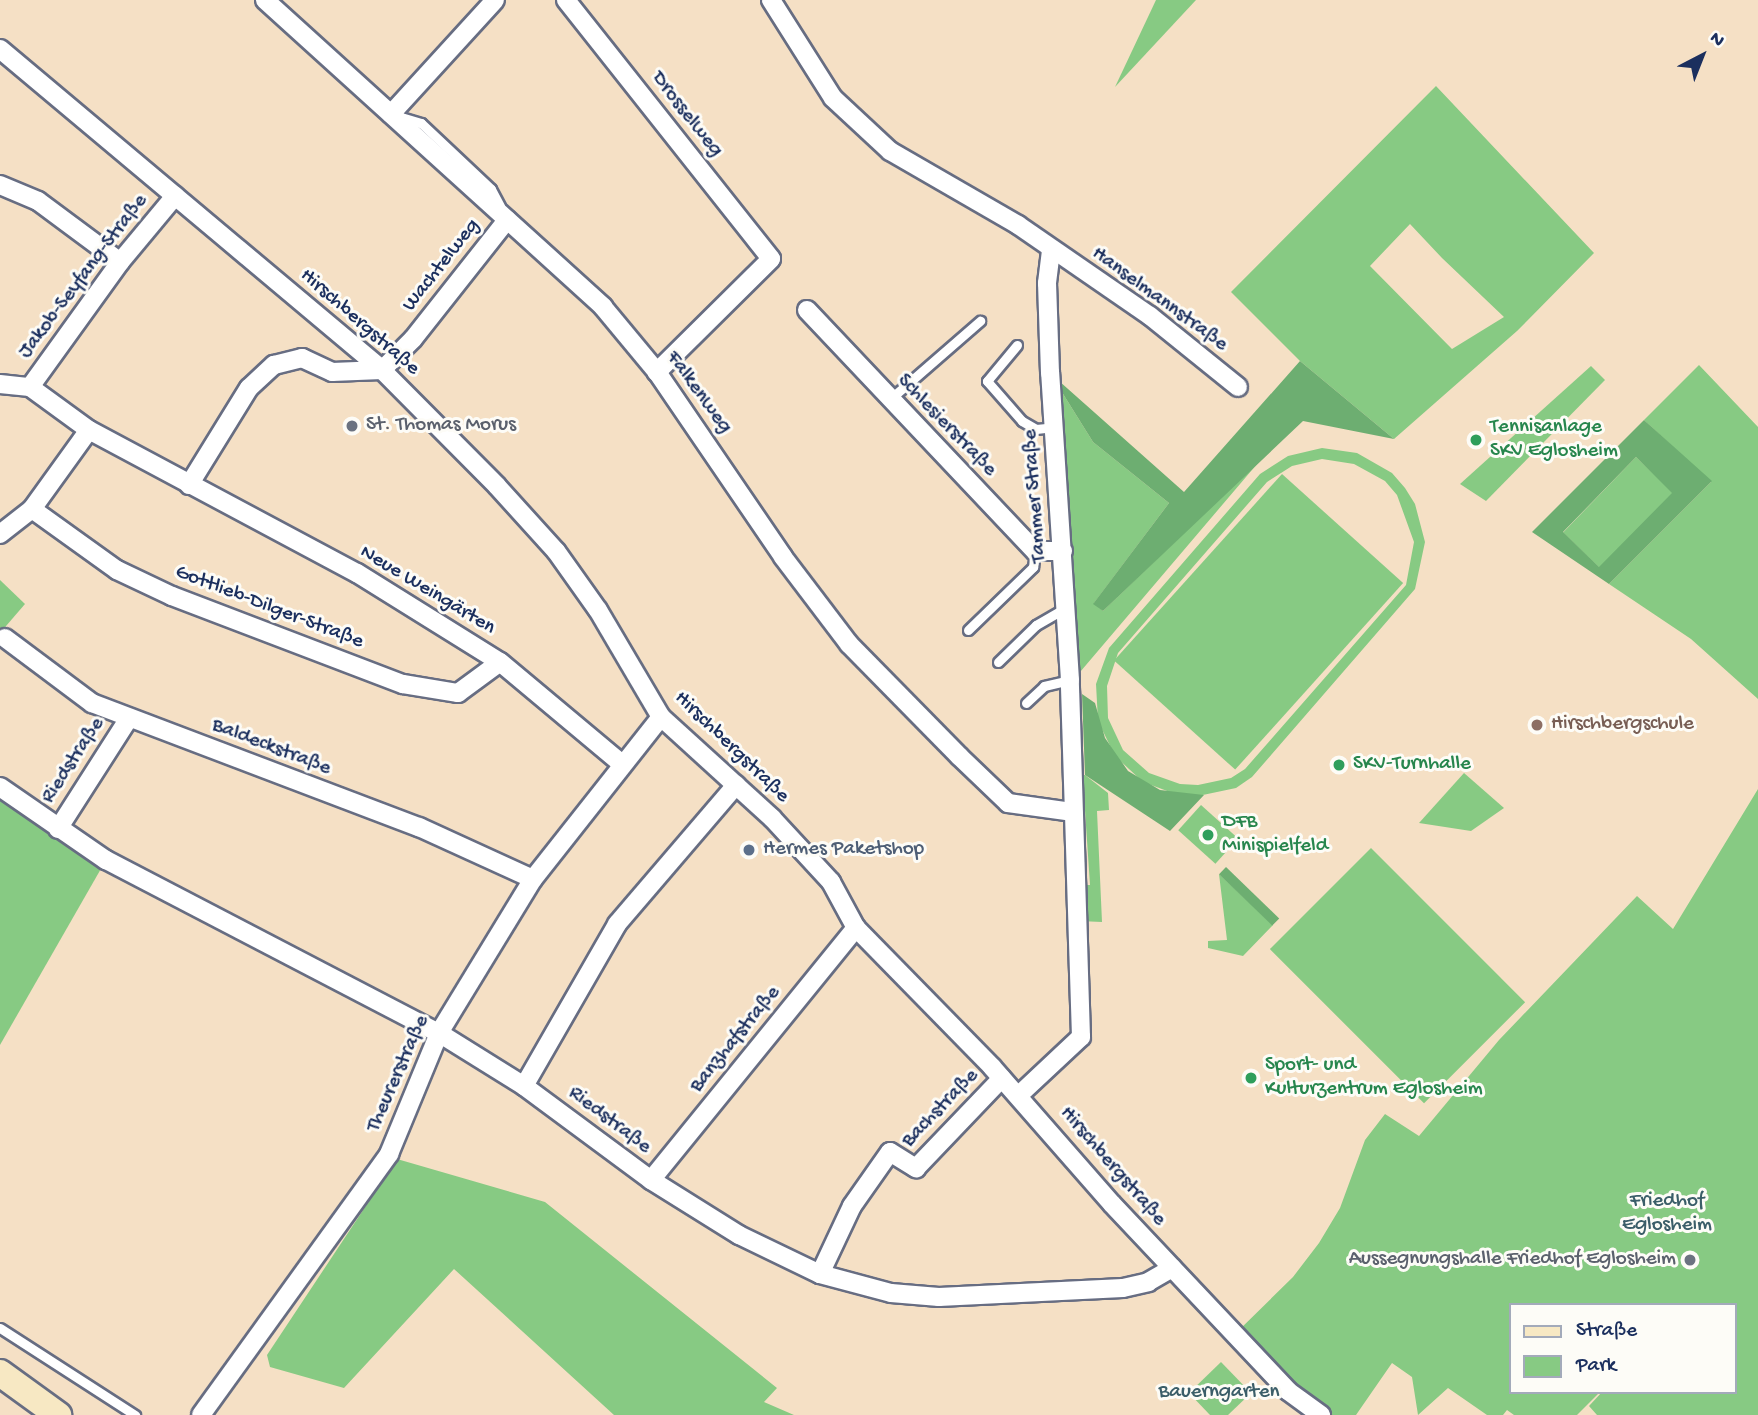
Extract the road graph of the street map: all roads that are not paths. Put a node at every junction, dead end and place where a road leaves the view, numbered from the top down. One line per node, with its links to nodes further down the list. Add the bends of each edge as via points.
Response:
1 (265, 0): 6 (street, Falkenweg)
2 (495, 0): 6 (street)
3 (566, 0): 16 (street, Drosselweg, via 771,259)
4 (771, 0): 10 (street, via 833,97 890,151 1018,225)
5 (0, 49): 8 (street, Hirschbergstraße)
6 (391, 114): 9 (street, Falkenweg)
7 (0, 185): 11 (street, via 38,201)
8 (175, 196): 11 (street, Jakob-Seyfang-Straße); 15 (street, Hirschbergstraße)
9 (508, 220): 15 (street, Wachtelweg, via 413,340); 16 (street, Falkenweg, via 603,307)
10 (1051, 252): 19 (street, Hanselmannstraße, via 1150,316); 21 (street, Tammer Straße, via 1047,283)
11 (120, 262): 18 (street, Jakob-Seyfang-Straße)
12 (807, 310): 20 (street, Schlesierstraße)
13 (980, 321): 20 (lane)
14 (1017, 345): 21 (lane, via 987,381 1022,421 1036,429)
15 (382, 370): 23 (street, via 332,372 302,358 274,365 249,388); 35 (street, Hirschbergstraße, via 556,551 598,610)
16 (657, 372): 40 (street, Falkenweg, via 783,557 849,644 1008,803)
17 (0, 384): 18 (street)
18 (30, 387): 22 (street, Neue Weingärten)
19 (1238, 387)
20 (890, 400): 26 (street, Schlesierstraße)
21 (1054, 427): 27 (street, Tammer Straße)
22 (89, 430): 23 (street, Neue Weingärten); 24 (street)
23 (190, 485): 31 (street, Neue Weingärten, via 357,573)
24 (32, 509): 25 (street); 31 (street, Gottlieb-Dilger-Straße, via 87,552 128,575 403,684 458,693)
25 (0, 534)
26 (1035, 551): 27 (street); 29 (lane, via 1033,567)
27 (1063, 551): 28 (street, Tammer Straße)
28 (1064, 609): 32 (lane, via 1036,625); 33 (street, Tammer Straße)
29 (968, 630)
30 (5, 638): 36 (street, Baldeckstraße, via 92,703)
31 (500, 662): 37 (street, Neue Weingärten)
32 (998, 662)
33 (1070, 680): 34 (lane, via 1044,686); 40 (street, Tammer Straße)
34 (1026, 703)
35 (661, 717): 37 (street, Theurerstraße); 38 (street, Hirschbergstraße)
36 (129, 718): 41 (street, Riedstraße); 42 (street, Baldeckstraße, via 419,827)
37 (622, 764): 42 (street, Theurerstraße)
38 (736, 785): 43 (street, Hirschbergstraße, via 831,882); 46 (street, via 617,924)
39 (0, 787): 41 (street, Riedstraße)
40 (1073, 812): 47 (street, Tammer Straße, via 1081,1037)
41 (58, 829): 44 (street, Riedstraße, via 106,860)
42 (533, 879): 44 (street, Theurerstraße)
43 (856, 928): 45 (street, Hirschbergstraße); 48 (street, Banzhafstraße)
44 (439, 1033): 46 (street, Riedstraße); 55 (street, Theurerstraße, via 389,1154)
45 (1002, 1078): 47 (street, Hirschbergstraße); 50 (street, Bachstraße, via 916,1168 890,1152 852,1206)
46 (524, 1086): 48 (street, Riedstraße)
47 (1019, 1095): 49 (street, Hirschbergstraße)
48 (651, 1180): 50 (street, Riedstraße, via 739,1235)
49 (1172, 1268): 50 (street, Riedstraße, via 1124,1288 939,1297 891,1293); 56 (street, Hirschbergstraße, via 1288,1391)
50 (821, 1274)
51 (0, 1328): 54 (lane)
52 (0, 1373): 53 (main road)
53 (58, 1415)
54 (135, 1415)
55 (201, 1415)
56 (1321, 1415)

